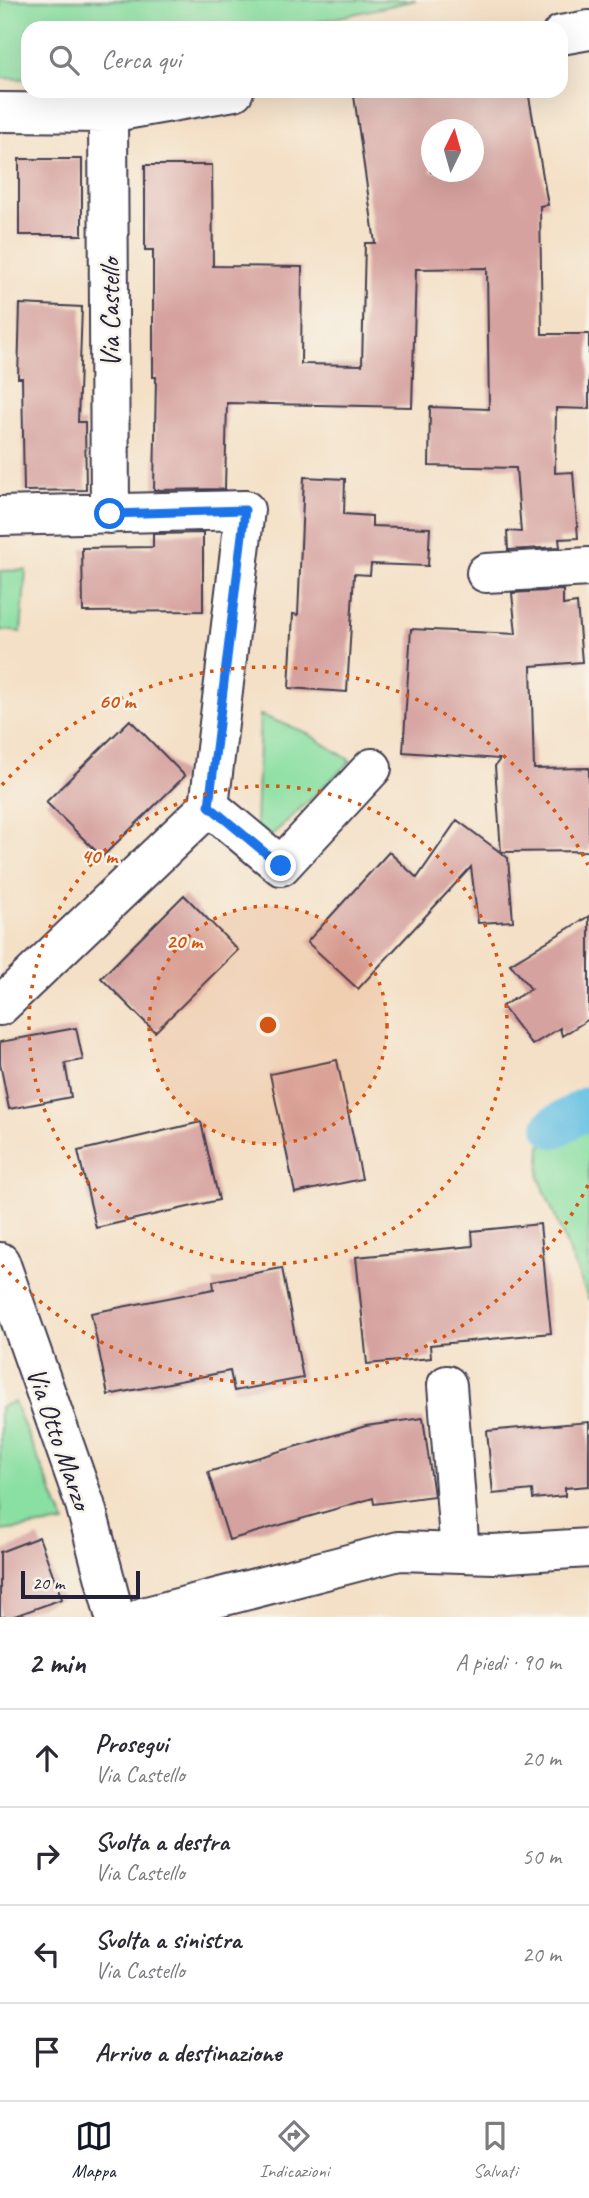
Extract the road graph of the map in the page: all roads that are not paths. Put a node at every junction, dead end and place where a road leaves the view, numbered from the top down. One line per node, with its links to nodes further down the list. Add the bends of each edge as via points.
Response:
1 (589, 30): 2 (street)
2 (568, 34)
3 (194, 98): 5 (street)
4 (0, 112): 5 (street)
5 (107, 113): 6 (street, Via Castello)
6 (110, 514): 7 (street); 11 (street, via 245,510)
7 (0, 516)
8 (589, 567): 9 (street)
9 (486, 573)
10 (372, 768): 11 (street, via 281,866)
11 (209, 806): 12 (street)
12 (0, 1006)
13 (0, 1262): 17 (street, Via Otto Marzo, via 85,1504)
14 (447, 1385): 16 (street)
15 (589, 1548): 16 (street)
16 (460, 1553): 18 (street, via 399,1551)
17 (115, 1617)
18 (143, 1617)

